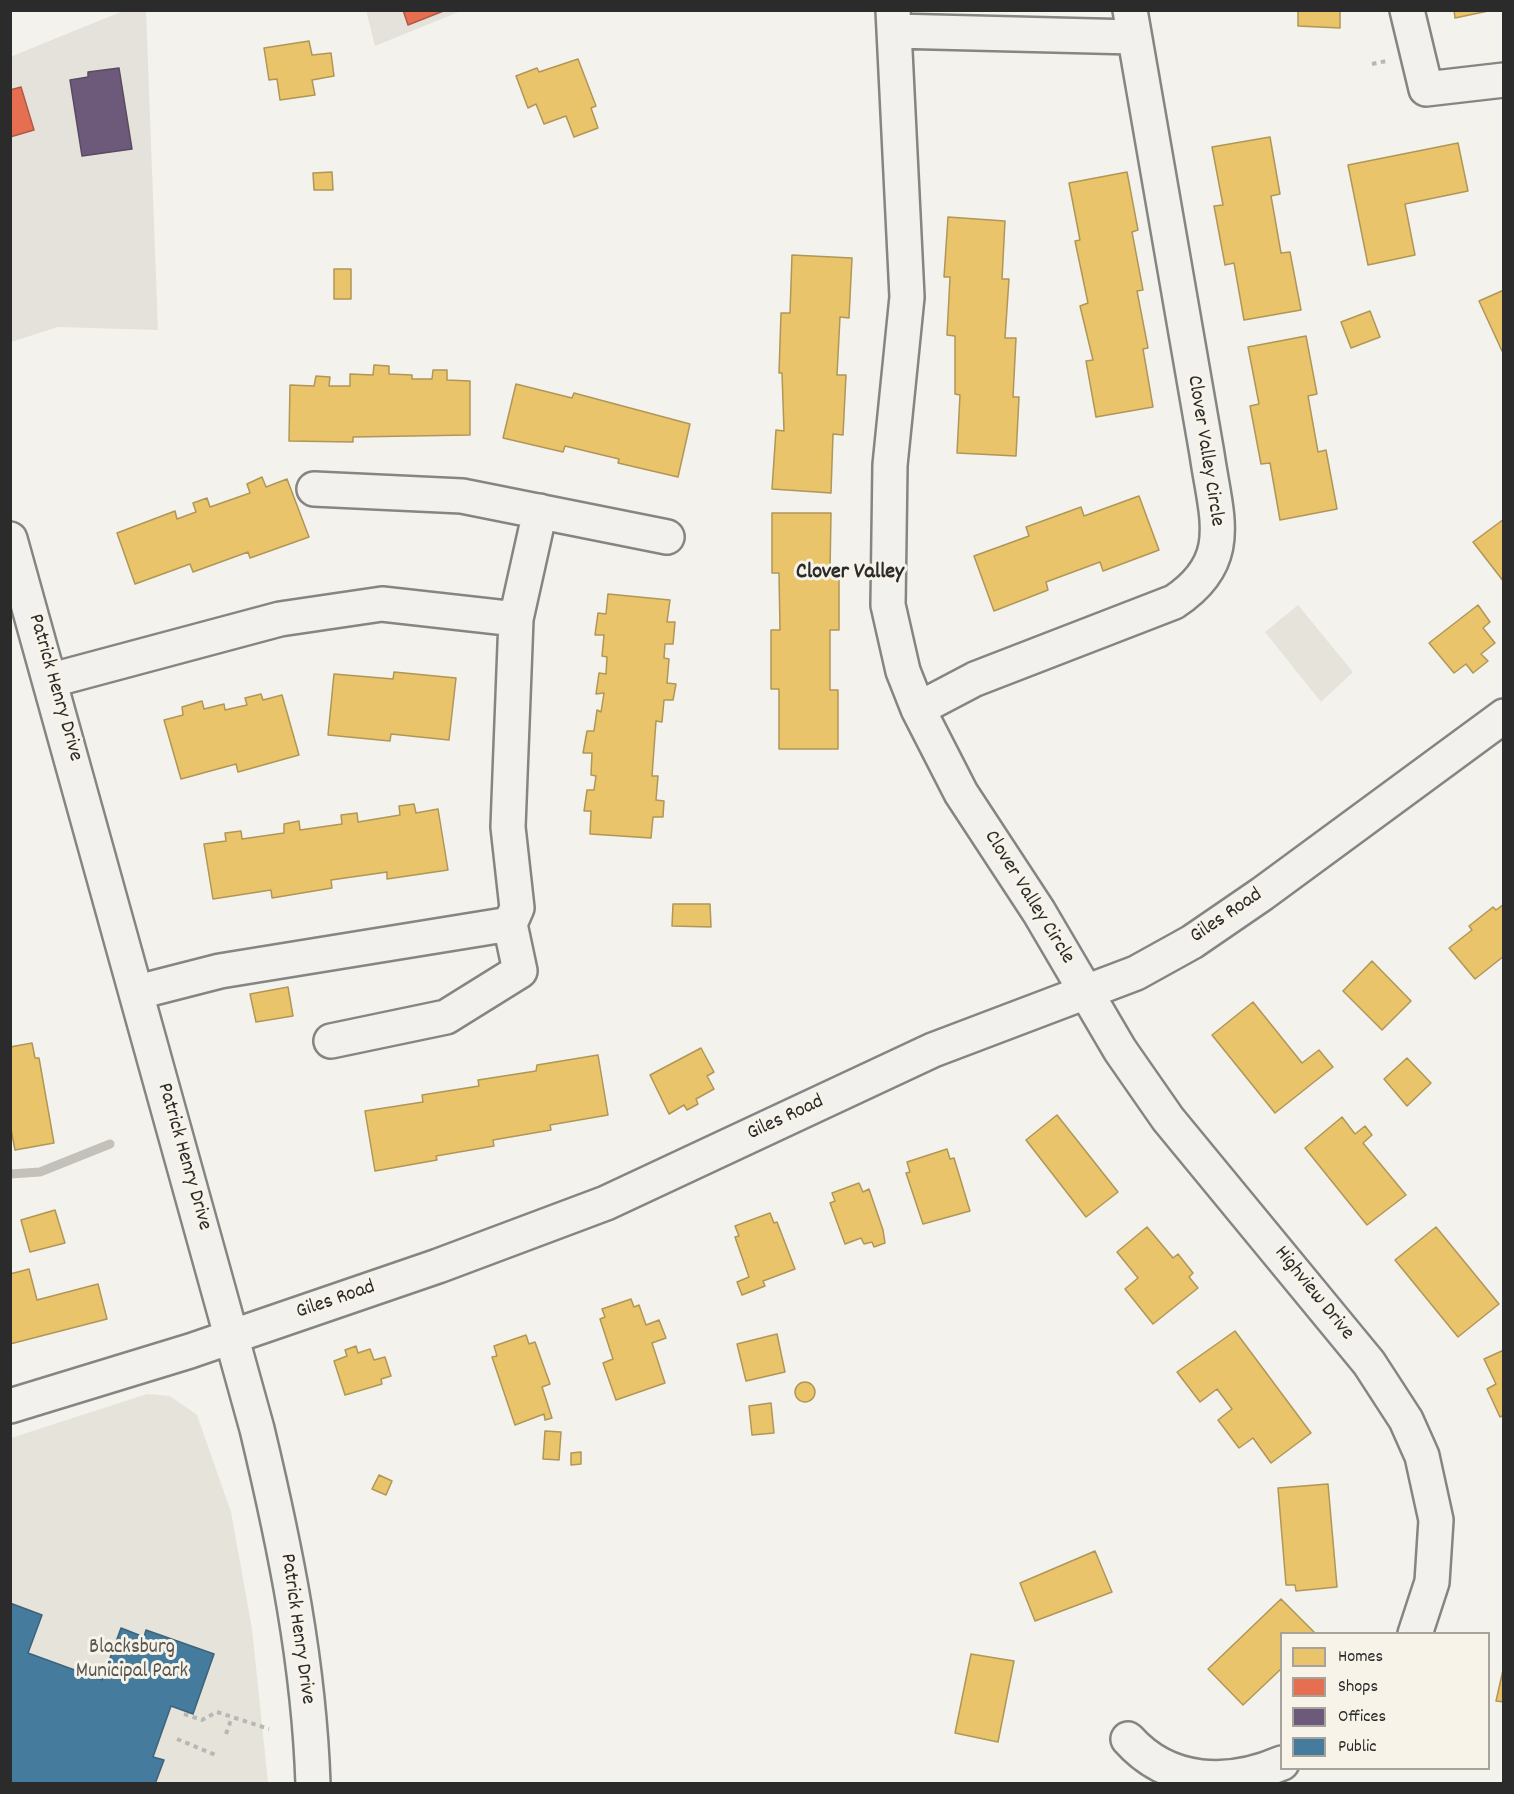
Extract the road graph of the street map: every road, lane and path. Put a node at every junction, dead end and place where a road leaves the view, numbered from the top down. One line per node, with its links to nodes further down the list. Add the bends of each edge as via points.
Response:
1 (1407, 10): 4 (street, via 1426,89)
2 (893, 21): 3 (street); 11 (street, Clover Valley Circle, via 907,297 890,465 888,605 897,652)
3 (1132, 24): 11 (street, Clover Valley Circle, via 1208,454 1218,528 1216,551 1209,570 1194,588 1174,602 975,679)
4 (1503, 80)
5 (314, 489): 6 (street, via 462,496)
6 (540, 511): 7 (street); 9 (street)
7 (667, 537)
8 (10, 539): 10 (street, Patrick Henry Drive)
9 (516, 619): 10 (street, via 382,604 280,619); 13 (street, via 508,827 517,908)
10 (52, 680): 14 (street, Patrick Henry Drive)
11 (918, 709): 15 (street, Clover Valley Circle, via 960,793)
12 (1503, 716): 15 (street, Giles Road, via 1192,942 1136,973)
13 (510, 924): 14 (street, via 220,971); 16 (street, via 520,970 446,1017)
14 (138, 992): 17 (street, Patrick Henry Drive)
15 (1087, 992): 17 (street, Giles Road, via 933,1050 606,1203); 19 (street, Highview Drive, via 1120,1050 1168,1119 1369,1363 1406,1420 1422,1456 1436,1520 1432,1582)
16 (331, 1041)
17 (233, 1336): 18 (street, Giles Road); 28 (street, Patrick Henry Drive, via 282,1530 302,1644)
18 (10, 1406)
19 (1416, 1632)
20 (184, 1714): 21 (path, via 202,1720 217,1712)
21 (232, 1718): 22 (path); 23 (path)
22 (269, 1729)
23 (226, 1734)
24 (177, 1739): 26 (path)
25 (1128, 1739): 27 (street, via 1159,1764 1204,1779 1239,1777)
26 (218, 1756)
27 (1280, 1763)
28 (313, 1784)

